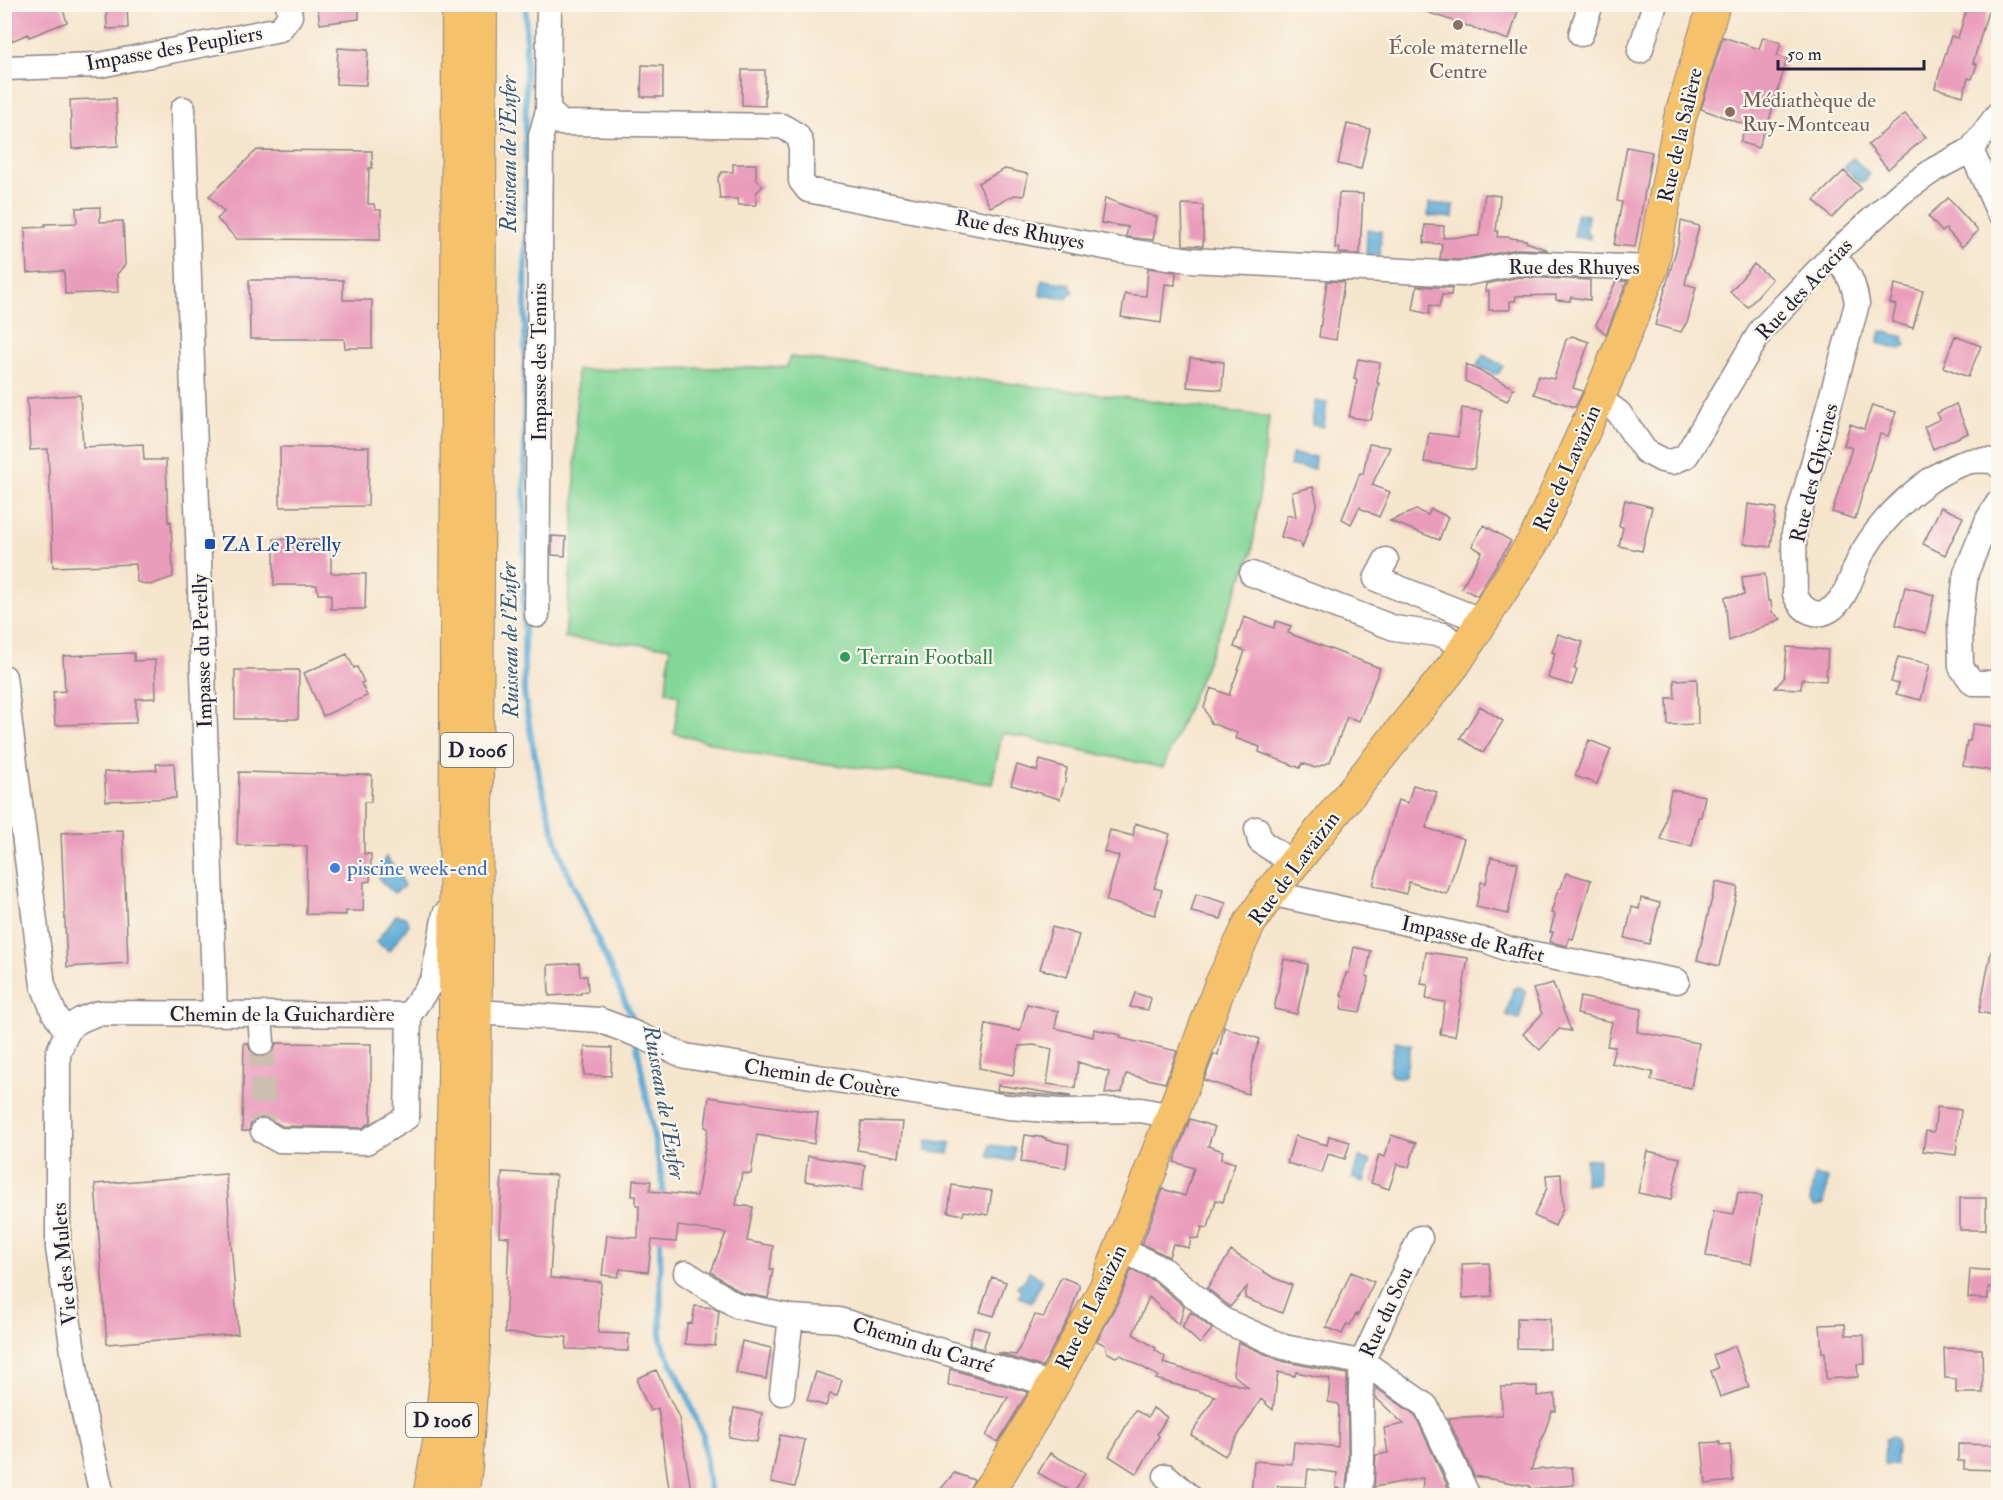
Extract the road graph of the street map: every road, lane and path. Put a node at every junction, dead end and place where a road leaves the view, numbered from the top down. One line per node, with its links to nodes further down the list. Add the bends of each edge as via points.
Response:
1 (288, 4): 10 (street, Impasse des Peupliers, via 290,16 280,29 100,65)
2 (458, 4): 29 (main road, D 1006)
3 (481, 4): 33 (main road, D 1006)
4 (549, 4): 12 (street)
5 (1591, 4): 8 (street)
6 (1655, 4): 9 (street)
7 (1713, 4): 17 (main road, Rue de la Salière, via 1680,118)
8 (1581, 34)
9 (1640, 51)
10 (4, 68)
11 (183, 109): 34 (street, Impasse du Perelly)
12 (548, 110): 17 (street, Rue des Rhuyes, via 561,123 782,126 797,135 801,143 801,181 808,190 1191,260 1462,274 1518,263); 23 (street, Impasse des Tennis, via 540,136)
13 (1998, 114): 14 (street)
14 (1971, 150): 15 (street); 16 (street, Rue des Acacias, via 1901,193)
15 (1998, 211)
16 (1833, 255): 18 (street, Rue des Acacias, via 1762,329 1686,456 1672,462 1646,451 1620,413); 19 (street, Rue des Glycines, via 1848,271 1857,304 1794,533 1798,604 1807,612 1820,614 1833,608 1844,595 1864,550 1896,508 1934,478 1969,461 1995,461)
17 (1652, 268): 18 (main road, Rue de Lavaizin)
18 (1599, 398): 24 (main road, Rue de Lavaizin, via 1535,539)
19 (1998, 465)
20 (1998, 503): 27 (street, via 1966,573 1960,621 1961,667 1973,683)
21 (1386, 560): 24 (street, via 1376,579)
22 (1252, 574): 25 (street, via 1394,628 1444,635)
23 (537, 615)
24 (1483, 621): 25 (main road, Rue de Lavaizin)
25 (1464, 650): 30 (main road, Rue de Lavaizin)
26 (4, 677): 37 (street, via 43,985)
27 (1998, 681)
28 (1257, 829): 30 (street, via 1260,842)
29 (455, 859): 36 (street, Chemin de la Guichardière, via 433,980); 50 (main road, D 1006, via 449,1344 440,1436)
30 (1294, 864): 31 (main road, Rue de Lavaizin)
31 (1270, 893): 32 (street, Impasse de Raffet, via 1488,941 1508,949); 39 (main road, Rue de Lavaizin, via 1250,923 1221,986)
32 (1677, 981)
33 (477, 1012): 39 (street, Chemin de Couère, via 599,1020 685,1056 1008,1107 1141,1110); 51 (main road, D 1006, via 474,1345)
34 (215, 1013): 35 (street, Chemin de la Guichardière); 37 (street, Chemin de la Guichardière, via 99,1013 80,1019)
35 (260, 1014): 36 (street, Chemin de la Guichardière); 38 (street)
36 (409, 1015): 40 (street, via 407,1117 366,1142 278,1140)
37 (67, 1032): 49 (street, Vie des Mulets, via 58,1054 58,1248 78,1386)
38 (262, 1043)
39 (1172, 1116): 42 (main road, Rue de Lavaizin)
40 (263, 1131)
41 (1420, 1238): 45 (street, Rue du Sou)
42 (1120, 1248): 45 (street, via 1162,1269 1223,1320 1284,1347); 46 (main road, Rue de Lavaizin, via 1105,1288)
43 (686, 1272): 44 (street, Chemin du Carré, via 737,1306)
44 (791, 1317): 46 (street, Chemin du Carré, via 839,1320); 47 (street)
45 (1362, 1362): 54 (street, Rue du Sou, via 1363,1469); 55 (street, via 1426,1406)
46 (1053, 1385): 52 (main road, Rue de Lavaizin)
47 (782, 1393)
48 (1166, 1476): 53 (street)
49 (102, 1496)
50 (429, 1496)
51 (462, 1496)
52 (984, 1496)
53 (1189, 1496)
54 (1359, 1496)
55 (1468, 1496)

